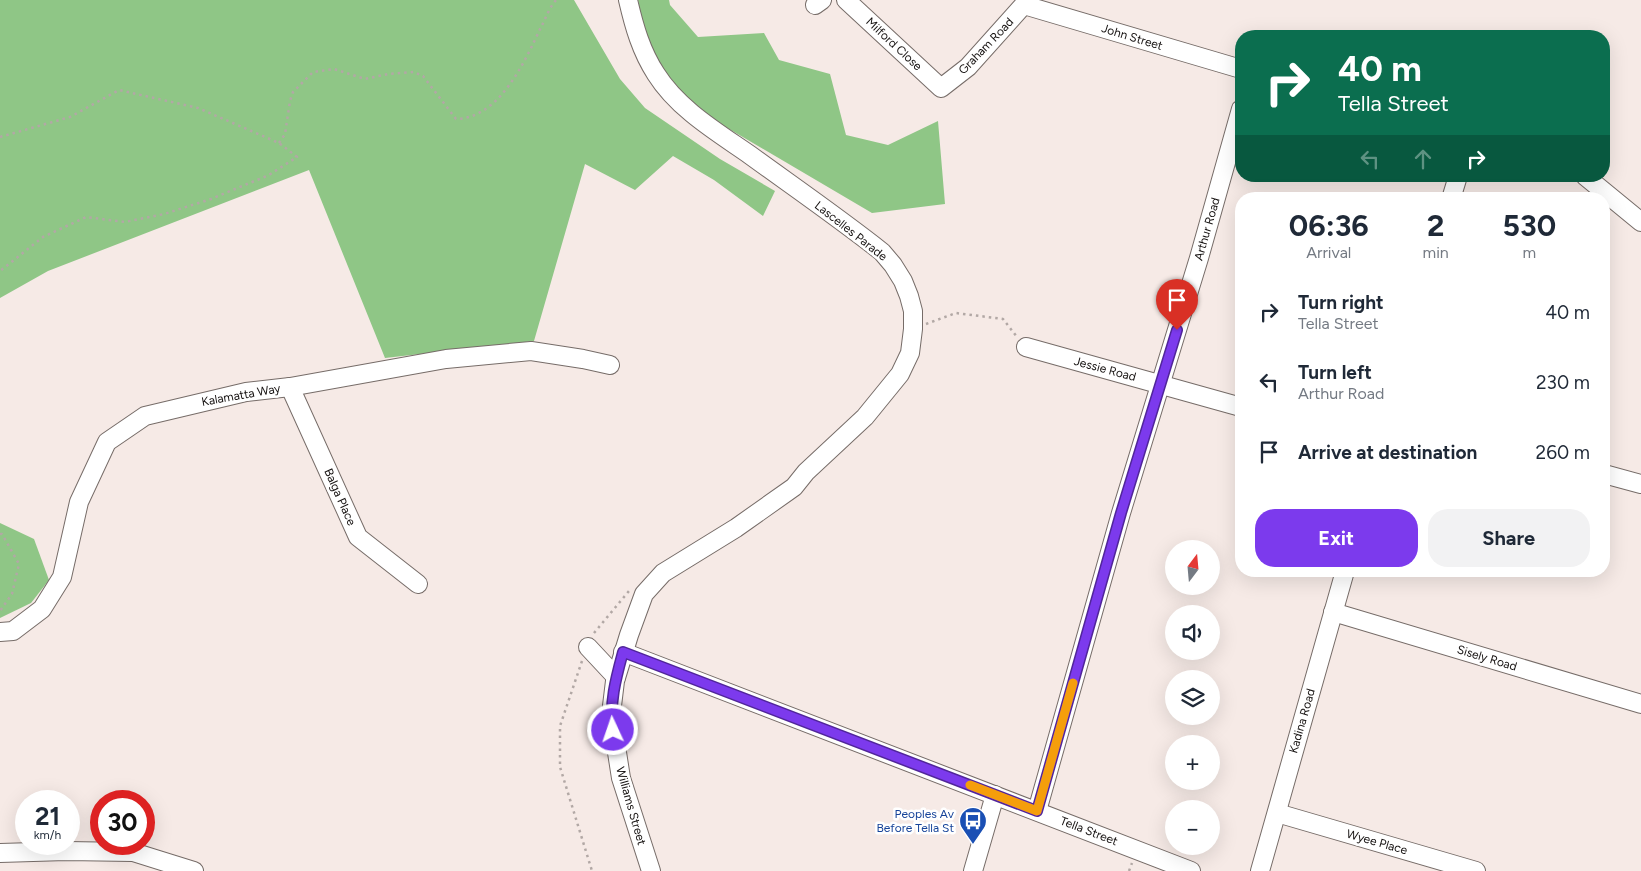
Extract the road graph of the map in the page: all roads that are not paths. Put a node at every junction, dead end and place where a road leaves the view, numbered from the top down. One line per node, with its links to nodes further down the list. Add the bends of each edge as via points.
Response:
1 (628, 0): 23 (street, Lascelles Parade, via 643,52 656,76 676,100 882,252 903,281 911,304 913,329 910,353 900,374 865,417 794,487 664,573 644,594)
2 (846, 0): 5 (street, Milford Close)
3 (1026, 2): 4 (street, John Street); 5 (street, Graham Road, via 968,67)
4 (1235, 68)
5 (941, 88)
6 (1235, 130): 13 (street, Arthur Road)
7 (1591, 182): 8 (street)
8 (1604, 192)
9 (1610, 197): 10 (street)
10 (1641, 222)
11 (1026, 347): 13 (street, Jessie Road)
12 (610, 365): 14 (street, Kalamatta Way, via 531,351 446,359)
13 (1160, 384): 15 (street, Jessie Road); 27 (street, Arthur Road)
14 (290, 387): 19 (street, Balga Place, via 358,537); 21 (street, Kalamatta Way, via 246,392 145,416 107,442 79,502 62,577 42,609 13,631)
15 (1235, 406)
16 (1610, 476): 17 (street)
17 (1641, 484)
18 (1343, 577): 20 (street, Kadina Road)
19 (418, 584)
20 (1333, 612): 25 (street, Sisely Road); 28 (street, Kadina Road)
21 (0, 632)
22 (588, 647): 24 (street)
23 (623, 652): 24 (street, Williams Street); 26 (street, Tella Street)
24 (616, 677): 31 (street, Williams Street, via 611,714 621,778)
25 (1641, 704)
26 (995, 796): 27 (street, Tella Street); 32 (street)
27 (1037, 811): 33 (street, Tella Street)
28 (1277, 812): 34 (street, Kadina Road); 35 (street, Wyee Place)
29 (0, 853): 30 (street, via 133,852)
30 (194, 871)
31 (651, 871)
32 (973, 871)
33 (1191, 871)
34 (1260, 871)
35 (1476, 871)

